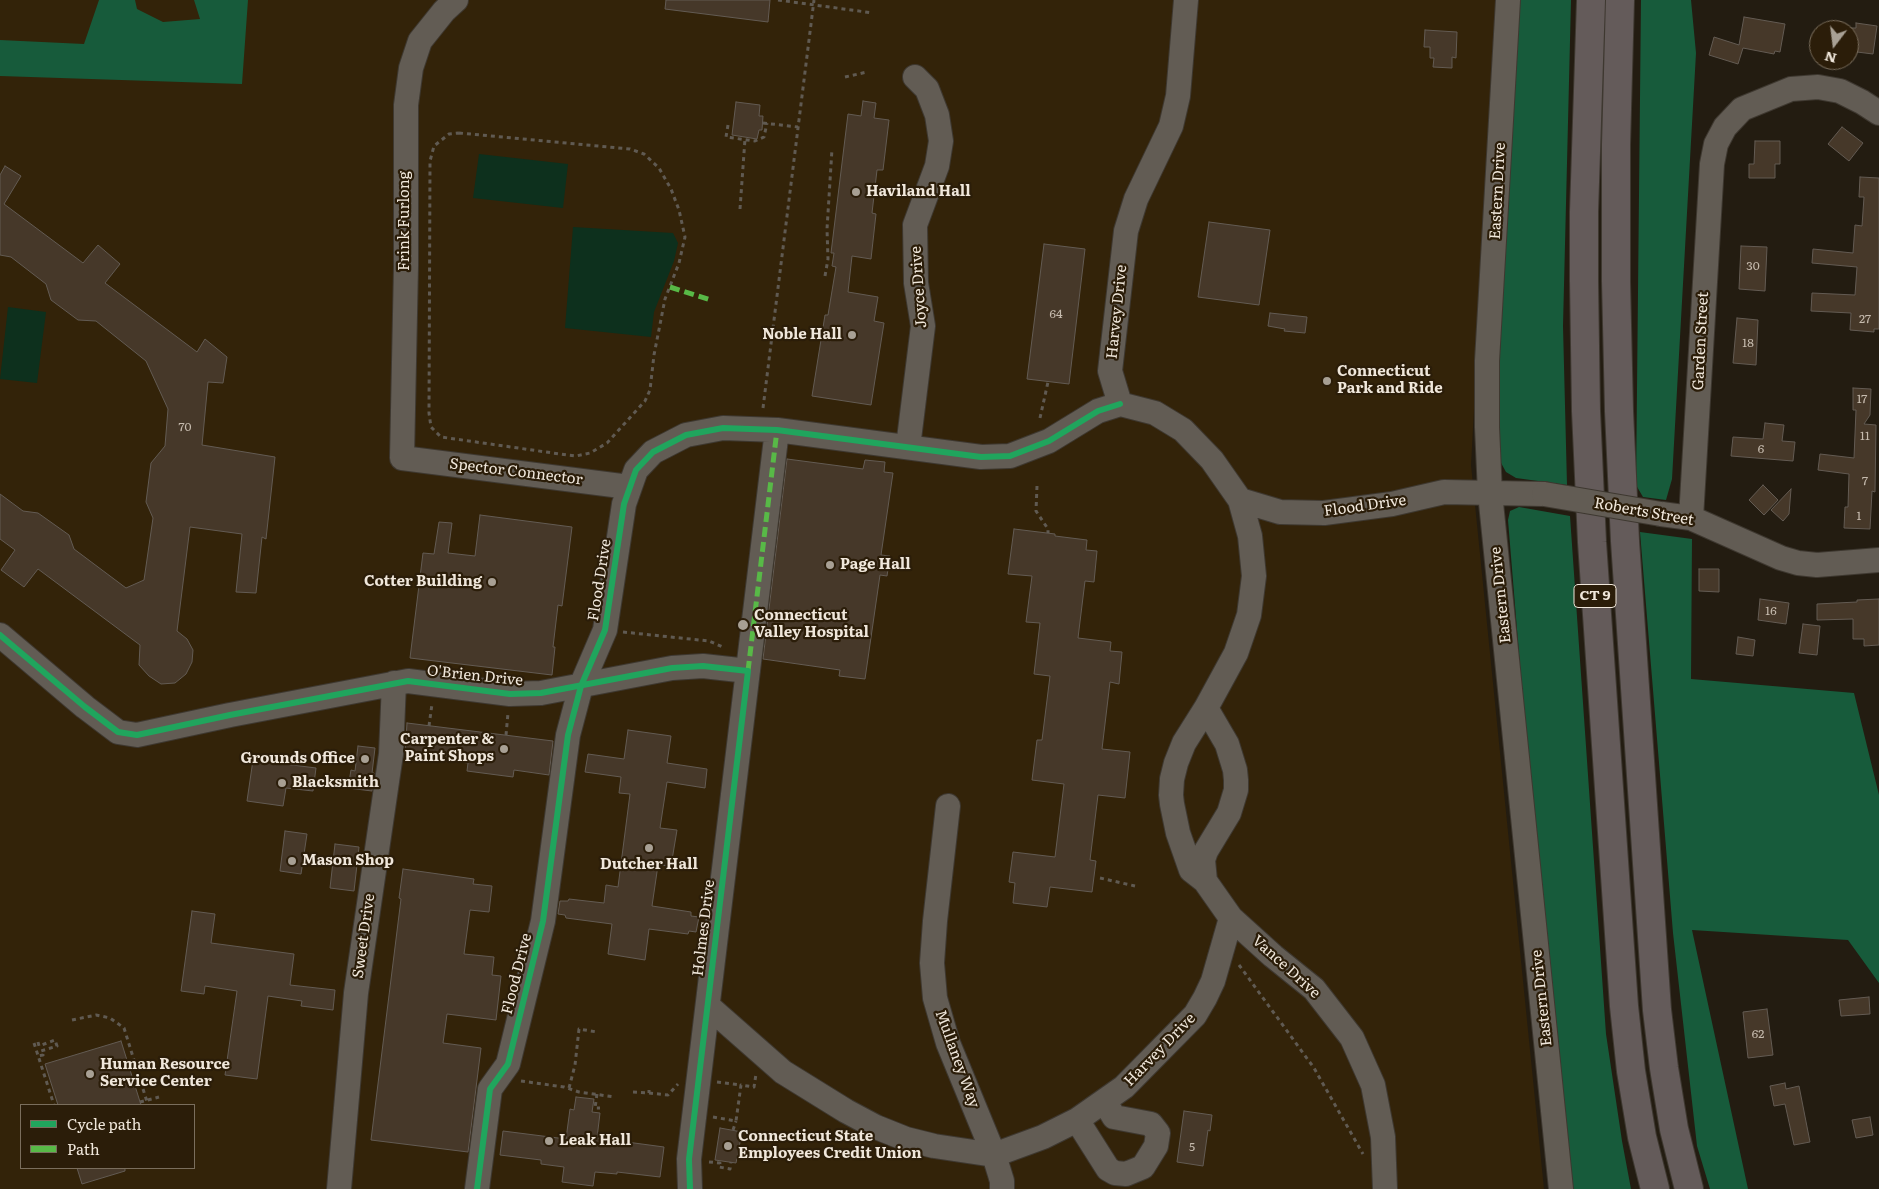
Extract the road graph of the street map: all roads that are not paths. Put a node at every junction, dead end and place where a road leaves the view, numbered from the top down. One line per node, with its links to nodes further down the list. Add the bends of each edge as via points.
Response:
1 (456, 0): 11 (street, Frink Furlong, via 420,41 411,68 406,105)
2 (1186, 0): 8 (street, Harvey Drive, via 1178,96 1171,126 1136,200 1126,231 1110,371)
3 (1508, 0): 13 (street, Eastern Drive, via 1487,361)
4 (1592, 0): 35 (highway, CT 9, via 1584,212 1586,411 1592,542 1624,1006 1642,1137)
5 (1620, 0): 36 (highway, CT 9, via 1616,281 1624,541 1657,1010 1674,1129)
6 (915, 77): 10 (street, Joyce Drive, via 927,89 937,115 941,140 937,166 916,225 916,283 923,326)
7 (1879, 113): 15 (street, Garden Street, via 1840,91 1818,87 1791,89 1742,109 1725,127 1716,144 1712,164)
8 (1120, 404): 10 (street, Flood Drive, via 1098,411 1049,441 1010,456 981,457); 14 (street, via 1154,413 1183,430 1212,460)
9 (777, 430): 10 (street, Flood Drive); 12 (street, Flood Drive, via 723,428 686,436 653,452 636,470); 18 (street, Holmes Drive)
10 (908, 448)
11 (402, 458): 12 (street, Spector Connector)
12 (629, 487): 20 (street, Flood Drive, via 605,630)
13 (1490, 493): 14 (street, Flood Drive, via 1444,492 1392,504 1324,513 1280,512); 15 (street, Roberts Street, bridge, via 1544,494); 34 (street, Eastern Drive)
14 (1240, 500): 21 (street, via 1250,536 1254,576 1249,615 1236,653)
15 (1691, 518): 16 (street, Roberts Street, via 1798,563 1817,565)
16 (1879, 560)
17 (0, 635): 19 (street, O'Brien Drive, via 118,732 137,735)
18 (748, 671): 20 (street, O'Brien Drive, via 703,666 672,668); 25 (street, Holmes Drive)
19 (394, 683): 20 (street, O'Brien Drive, via 408,681 510,694); 29 (street, Sweet Drive, via 391,754 356,993)
20 (582, 686): 30 (street, Flood Drive, via 568,735 543,921 508,1064 490,1089)
21 (1206, 708): 23 (street, via 1227,744 1235,770 1236,790 1228,812 1206,851); 23 (street, via 1187,737 1172,778 1172,804 1184,852 1191,870)
22 (948, 806): 28 (street, Mullaney Way, via 934,929 935,998 948,1043)
23 (1205, 882): 24 (street)
24 (1231, 918): 26 (street, Harvey Drive, via 1206,998 1195,1015 1124,1087); 33 (street, Vance Drive, via 1314,989 1352,1038 1373,1085 1383,1137)
25 (708, 1006): 28 (street, via 762,1065 783,1072 876,1127 934,1146); 31 (street, Holmes Drive, via 689,1159)
26 (1110, 1109): 27 (street, Harvey Drive); 27 (street, via 1151,1124 1158,1133 1156,1146 1143,1166 1126,1174 1108,1169)
27 (1083, 1129): 28 (street, Harvey Drive, via 1043,1137)
28 (994, 1155): 32 (street, Mullaney Way)
29 (339, 1189)
30 (477, 1189)
31 (690, 1189)
32 (1002, 1189)
33 (1385, 1189)
34 (1560, 1189)
35 (1655, 1189)
36 (1689, 1189)

